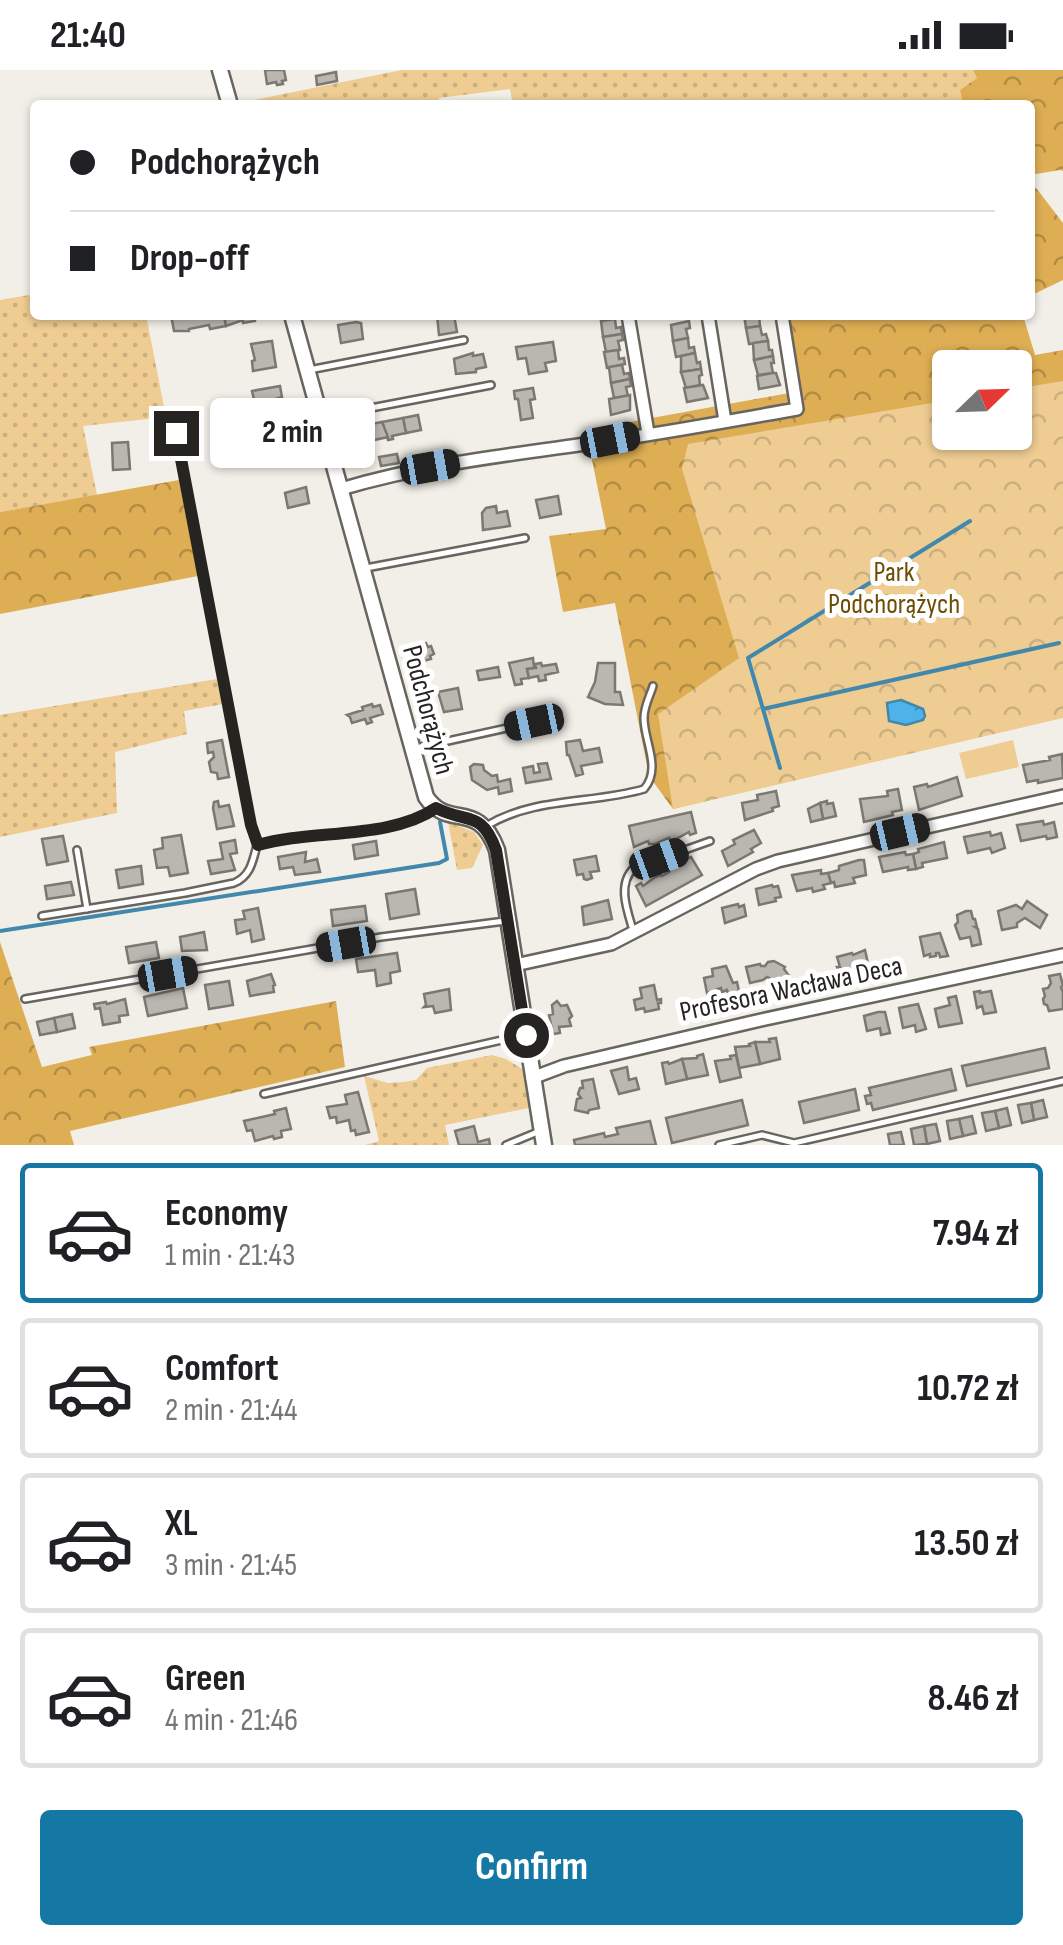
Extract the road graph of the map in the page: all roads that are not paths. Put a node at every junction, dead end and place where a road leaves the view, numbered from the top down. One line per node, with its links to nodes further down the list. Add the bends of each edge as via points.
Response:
1 (220, 70): 2 (street)
2 (229, 100)
3 (293, 320): 8 (street, Podchorążych)
4 (629, 320): 13 (street)
5 (709, 320): 11 (street)
6 (783, 320): 11 (street, via 797,409)
7 (464, 340): 8 (lane)
8 (307, 370): 10 (street, Podchorążych)
9 (491, 385): 10 (lane)
10 (321, 418): 14 (street, Podchorążych)
11 (725, 421): 13 (street)
12 (176, 433): 24 (lane)
13 (648, 433): 14 (street, via 498,454)
14 (341, 490): 16 (street, Podchorążych)
15 (525, 538): 16 (lane)
16 (363, 569): 19 (street, Podchorążych)
17 (654, 686): 22 (lane, via 644,720 653,772 644,789 540,807)
18 (534, 722): 19 (lane)
19 (413, 748): 21 (street, Podchorążych, via 426,796)
20 (1063, 796): 29 (street, via 778,860)
21 (436, 808): 22 (street, Podchorążych); 24 (lane, via 395,825)
22 (485, 827): 28 (street, via 496,850)
23 (710, 841): 29 (lane, via 627,874)
24 (258, 845): 26 (lane, via 240,881)
25 (77, 850): 26 (lane)
26 (87, 909): 27 (lane)
27 (42, 916)
28 (508, 921): 31 (street); 32 (lane)
29 (634, 933): 31 (street)
30 (1063, 955): 34 (street, Profesora Wacława Deca)
31 (515, 965): 33 (street)
32 (25, 999)
33 (526, 1035): 34 (street); 36 (lane)
34 (532, 1078): 37 (street)
35 (1063, 1081): 39 (lane, via 794,1143 762,1135)
36 (264, 1094)
37 (543, 1138): 38 (lane)
38 (506, 1145)
39 (719, 1145)

